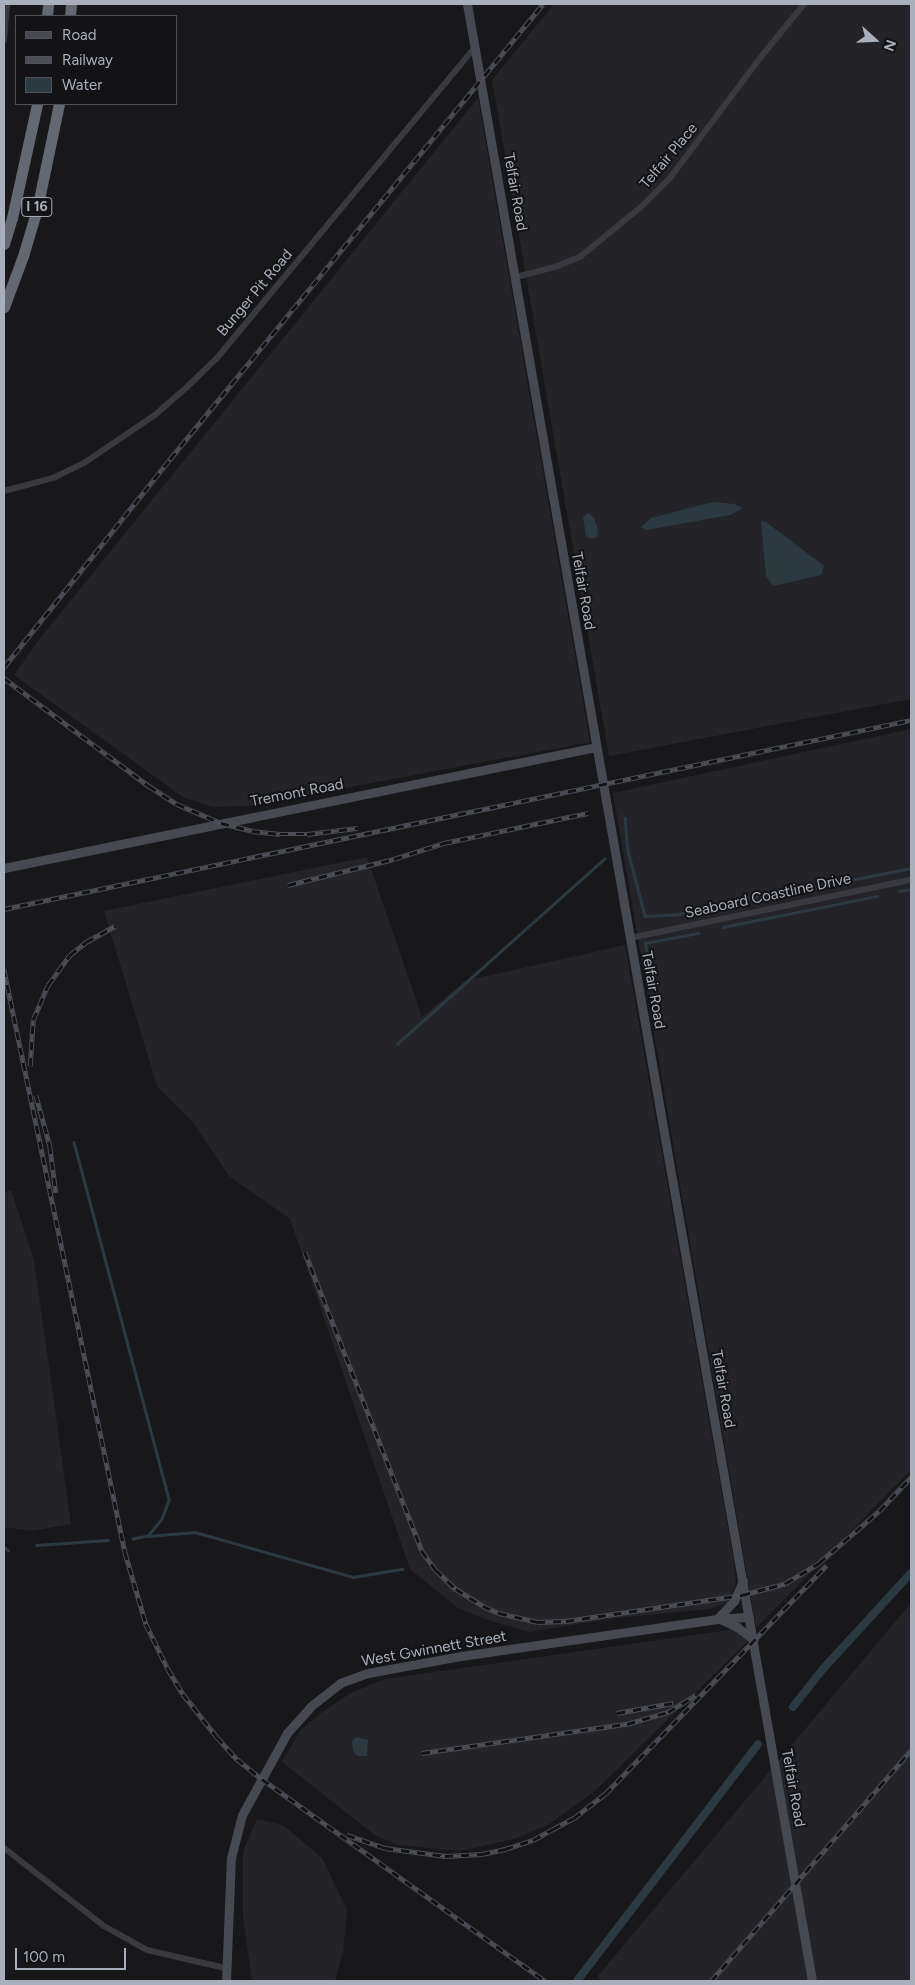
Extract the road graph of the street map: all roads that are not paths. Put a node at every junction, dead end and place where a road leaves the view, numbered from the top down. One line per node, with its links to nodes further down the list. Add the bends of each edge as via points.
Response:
1 (7, 4): 4 (street)
2 (467, 4): 5 (street, Telfair Road)
3 (804, 4): 9 (street, Telfair Place, via 670,178 642,206 581,256)
4 (4, 40)
5 (475, 47): 9 (street, Telfair Road); 11 (street, Bunger Pit Road, via 217,358 188,386 155,415 84,463 53,478)
6 (37, 105): 8 (highway, I 16)
7 (59, 105): 10 (highway, I 16, via 37,209)
8 (4, 244)
9 (516, 277): 12 (street, Telfair Road)
10 (4, 307)
11 (4, 491)
12 (596, 747): 13 (street, Tremont Road); 15 (street, Telfair Road)
13 (4, 868)
14 (911, 880): 15 (street, Seaboard Coastline Drive)
15 (630, 938): 16 (street, Telfair Road)
16 (743, 1581): 17 (street, Telfair Road); 18 (street, via 734,1601)
17 (749, 1614): 18 (street, West Gwinnett Street); 19 (street, Telfair Road)
18 (717, 1619): 19 (street, via 737,1627); 21 (street, West Gwinnett Street, via 461,1656 368,1673 340,1683 287,1733 242,1816 231,1858)
19 (754, 1640): 23 (street, Telfair Road)
20 (4, 1848): 21 (street, via 104,1926 147,1950)
21 (225, 1968): 22 (street, West Gwinnett Street)
22 (226, 1981)
23 (812, 1981)

